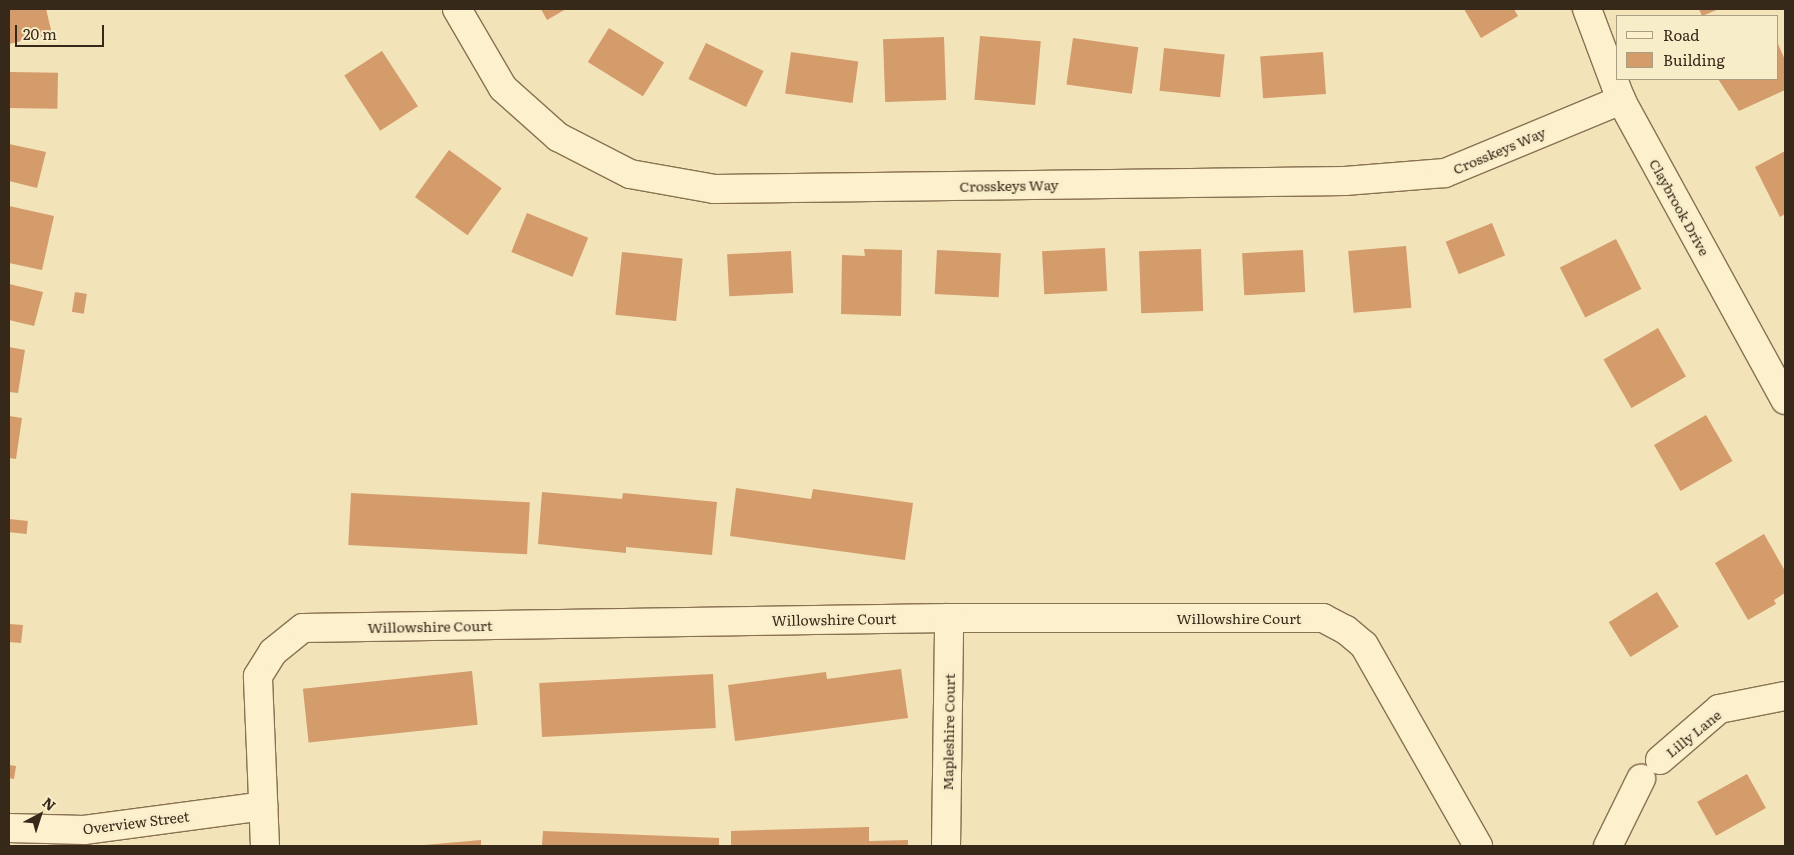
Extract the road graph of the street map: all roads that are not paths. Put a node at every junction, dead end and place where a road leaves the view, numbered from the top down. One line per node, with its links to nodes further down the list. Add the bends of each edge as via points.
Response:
1 (457, 9): 3 (street, Crosskeys Way, via 503,88 558,137 630,174 714,189 1345,181 1445,173)
2 (1587, 9): 3 (street, Claybrook Drive)
3 (1621, 100): 4 (street, Claybrook Drive)
4 (1785, 400)
5 (949, 618): 7 (street, Willowshire Court, via 303,628 273,652 258,676); 10 (street, Mapleshire Court); 11 (street, Willowshire Court, via 1323,618 1346,630 1364,645)
6 (1785, 696): 12 (street, Lilly Lane, via 1720,709 1650,769)
7 (263, 806): 8 (street, Overview Street, via 84,830); 9 (street, Willowshire Court)
8 (9, 828)
9 (265, 846)
10 (946, 846)
11 (1478, 846)
12 (1608, 846)

